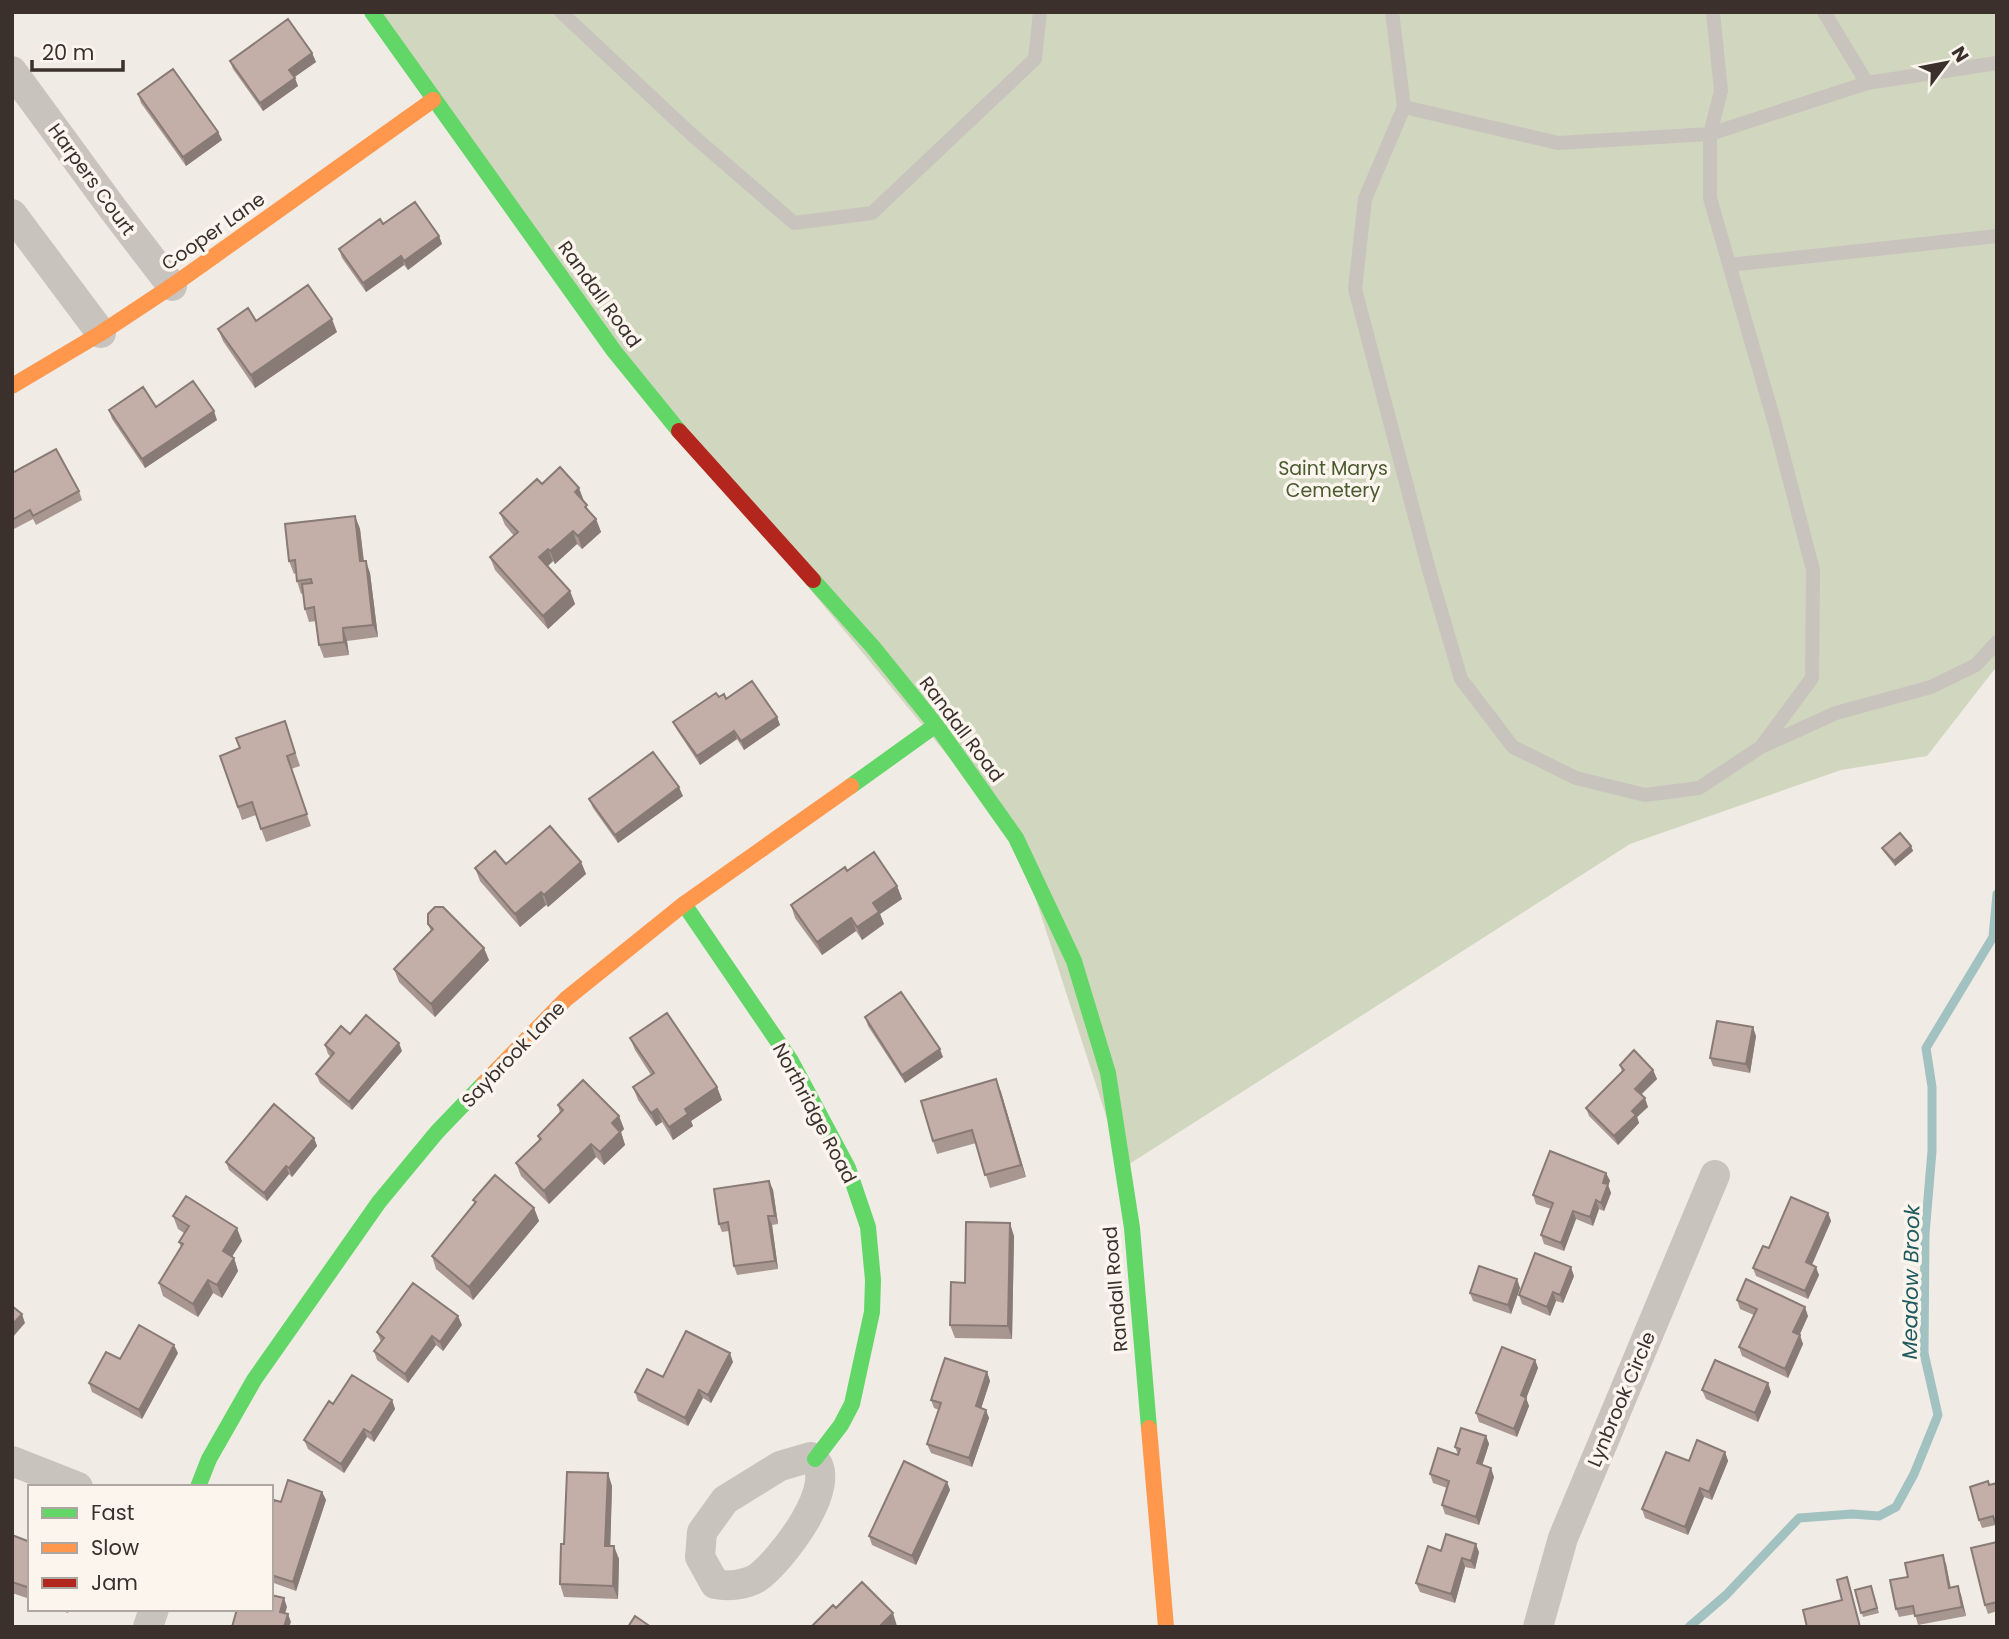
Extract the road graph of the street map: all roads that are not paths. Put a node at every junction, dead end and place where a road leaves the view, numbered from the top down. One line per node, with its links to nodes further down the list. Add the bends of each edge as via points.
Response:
1 (372, 12): 10 (street, Randall Road)
2 (561, 12): 3 (lane, via 794,223 872,213 1035,59)
3 (1041, 12)
4 (1392, 12): 11 (lane)
5 (1713, 12): 12 (lane, via 1721,91)
6 (1824, 12): 9 (lane)
7 (1997, 63): 9 (lane)
8 (12, 71): 16 (street, Harpers Court)
9 (1867, 83): 12 (lane)
10 (433, 100): 16 (street, Cooper Lane); 20 (street, Randall Road, via 614,351)
11 (1404, 107): 12 (lane, via 1558,143); 21 (lane, via 1365,199 1355,289 1461,678 1513,747 1576,778 1644,796 1699,788)
12 (1710, 134): 15 (lane, via 1710,198)
13 (12, 214): 17 (street)
14 (1997, 236): 15 (lane)
15 (1729, 265): 21 (lane, via 1812,570 1812,678)
16 (172, 286): 17 (street, Cooper Lane)
17 (101, 333): 18 (street, Cooper Lane)
18 (12, 386)
19 (1997, 642): 21 (lane, via 1976,665 1931,687 1836,713)
20 (936, 725): 22 (street, Saybrook Lane); 28 (street, Randall Road, via 1016,838 1073,961 1108,1073 1132,1227)
21 (1761, 747)
22 (684, 904): 24 (street, Northridge Road, via 791,1061 848,1168 868,1227 872,1312 852,1404); 27 (street, Saybrook Lane, via 566,999 429,1142 379,1202 254,1380)
23 (1715, 1175): 29 (street, Lynbrook Circle, via 1563,1538)
24 (815, 1460): 24 (street, via 821,1471 821,1488 810,1513 776,1561 755,1579 727,1587 715,1584 700,1557 702,1532 725,1500 779,1466 811,1457)
25 (12, 1461): 26 (street)
26 (73, 1485)
27 (199, 1485)
28 (1166, 1627)
29 (1538, 1627)

